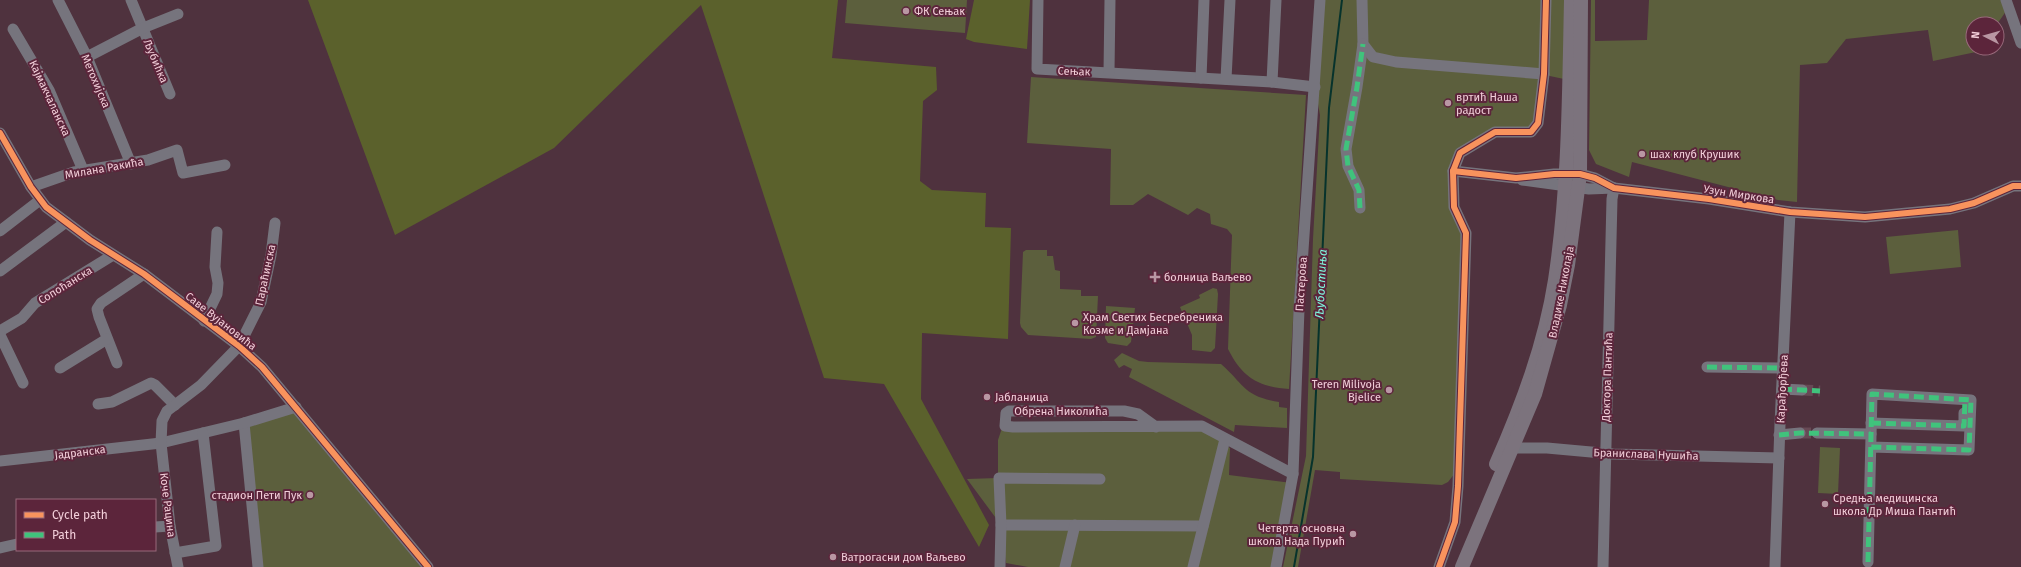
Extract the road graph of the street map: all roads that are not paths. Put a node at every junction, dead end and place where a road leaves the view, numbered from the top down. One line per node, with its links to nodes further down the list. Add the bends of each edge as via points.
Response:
1 (58, 0): 19 (street, Метохијска)
2 (131, 0): 15 (street, Љубићка)
3 (1038, 0): 20 (street, Сењак, via 1037,69)
4 (1110, 0): 20 (street)
5 (1204, 0): 22 (street)
6 (1230, 0): 23 (street)
7 (1276, 0): 24 (street)
8 (1320, 0): 25 (street, Пастерова)
9 (1362, 0): 18 (street)
10 (1546, 0): 21 (street)
11 (1571, 0): 32 (main road, Владике Николаја)
12 (1581, 0): 32 (main road, Владике Николаја)
13 (2006, 0): 17 (street)
14 (178, 14): 15 (street)
15 (143, 28): 19 (street); 26 (street, Љубићка)
16 (13, 29): 30 (street, Кајмакчаланска, via 49,90)
17 (2021, 43)
18 (1363, 44): 21 (street, via 1373,57 1396,62); 37 (street, via 1346,149 1348,166 1359,190)
19 (86, 57): 28 (street, Метохијска)
20 (1109, 72): 22 (street)
21 (1544, 74): 31 (street, via 1538,123 1531,132 1495,132 1460,153)
22 (1202, 78): 23 (street)
23 (1226, 79): 24 (street)
24 (1272, 82): 25 (street)
25 (1315, 87): 76 (street, Пастерова, via 1299,309)
26 (170, 94)
27 (0, 133): 34 (street, Саве Вујановића)
28 (132, 164): 29 (street, Милана Ракића, via 177,150 183,173); 30 (street, Милана Ракића)
29 (225, 166)
30 (83, 170): 34 (street, Милана Ракића, via 64,174)
31 (1453, 171): 32 (street, Узун Миркова, via 1516,178 1532,183); 94 (street, via 1454,207 1466,233 1458,486 1455,522)
32 (1572, 180): 35 (street, Узун Миркова, via 1596,178); 72 (main road, Владике Николаја, via 1568,265 1554,330 1535,394); 95 (main road, Владике Николаја, via 1548,314 1535,363 1503,448)
33 (2018, 184): 38 (street, Узун Миркова, via 1969,204 1938,211 1866,217)
34 (31, 187): 36 (street, Саве Вујановића)
35 (1614, 188): 38 (street, Узун Миркова); 73 (street, Доктора Пантића)
36 (40, 200): 39 (street, Саве Вујановића); 41 (street)
37 (1360, 208)
38 (1790, 212): 54 (street, Карађорђева)
39 (66, 222): 43 (street, Саве Вујановића); 44 (street)
40 (275, 223): 50 (street, Параћинска, via 261,302)
41 (0, 231)
42 (217, 232): 46 (street, via 217,294)
43 (113, 255): 45 (street, Саве Вујановића); 47 (street, Сопоћанска, via 35,303 22,318)
44 (0, 271)
45 (144, 274): 46 (street, Саве Вујановића); 49 (street, via 98,306)
46 (204, 321): 50 (street, Саве Вујановића)
47 (0, 331)
48 (0, 335): 55 (street)
49 (107, 339): 51 (street); 53 (street)
50 (239, 346): 60 (street, via 201,385); 61 (street, Саве Вујановића, via 262,367)
51 (117, 364)
52 (1707, 367): 54 (street)
53 (60, 368)
54 (1784, 368): 56 (street, Карађорђева)
55 (23, 383)
56 (1782, 389): 57 (street); 68 (street, Карађорђева)
57 (1802, 390)
58 (1968, 400): 64 (street, via 1964,426); 64 (street, via 1872,394); 71 (street, via 1969,450)
59 (98, 404): 60 (street, via 112,402 151,384)
60 (175, 405): 70 (street, via 162,421)
61 (296, 407): 62 (street, Јадранска); 89 (street, Саве Вујановића)
62 (244, 423): 65 (street, Јадранска); 88 (street)
63 (1156, 427): 63 (street, Обрена Николића, via 1008,427 1005,417 1009,411 1124,411 1138,414); 69 (street, Обрена Николића, via 1202,426)
64 (1871, 428): 67 (street); 71 (street)
65 (202, 433): 70 (street, Јадранска); 85 (street, via 216,546)
66 (1800, 433): 68 (street)
67 (1817, 433)
68 (1779, 435): 74 (street, Карађорђева)
69 (1226, 438): 76 (street, Обрена Николића); 81 (street)
70 (161, 443): 75 (street, Јадранска); 80 (street, Коче Рацина)
71 (1871, 447): 86 (street)
72 (1514, 448): 73 (street, Бранислава Нушића, via 1547,448); 96 (main road, Владике Николаја)
73 (1605, 454): 74 (street, Бранислава Нушића); 97 (street, Доктора Пантића)
74 (1779, 458): 98 (street, Карађорђева)
75 (0, 461)
76 (1294, 474): 93 (street, Пастерова)
77 (1100, 479): 78 (street, via 998,478)
78 (1001, 525): 79 (street); 90 (street)
79 (1075, 525): 81 (street); 91 (street)
80 (170, 526): 82 (street); 85 (street, Коче Рацина)
81 (1203, 526): 92 (street)
82 (156, 527)
83 (16, 544): 84 (street)
84 (0, 548)
85 (175, 553): 87 (street, Коче Рацина)
86 (1868, 562)
87 (178, 567)
88 (258, 567)
89 (428, 567)
90 (1000, 567)
91 (1065, 567)
92 (1193, 567)
93 (1276, 567)
94 (1439, 567)
95 (1452, 567)
96 (1462, 567)
97 (1603, 567)
98 (1775, 567)

